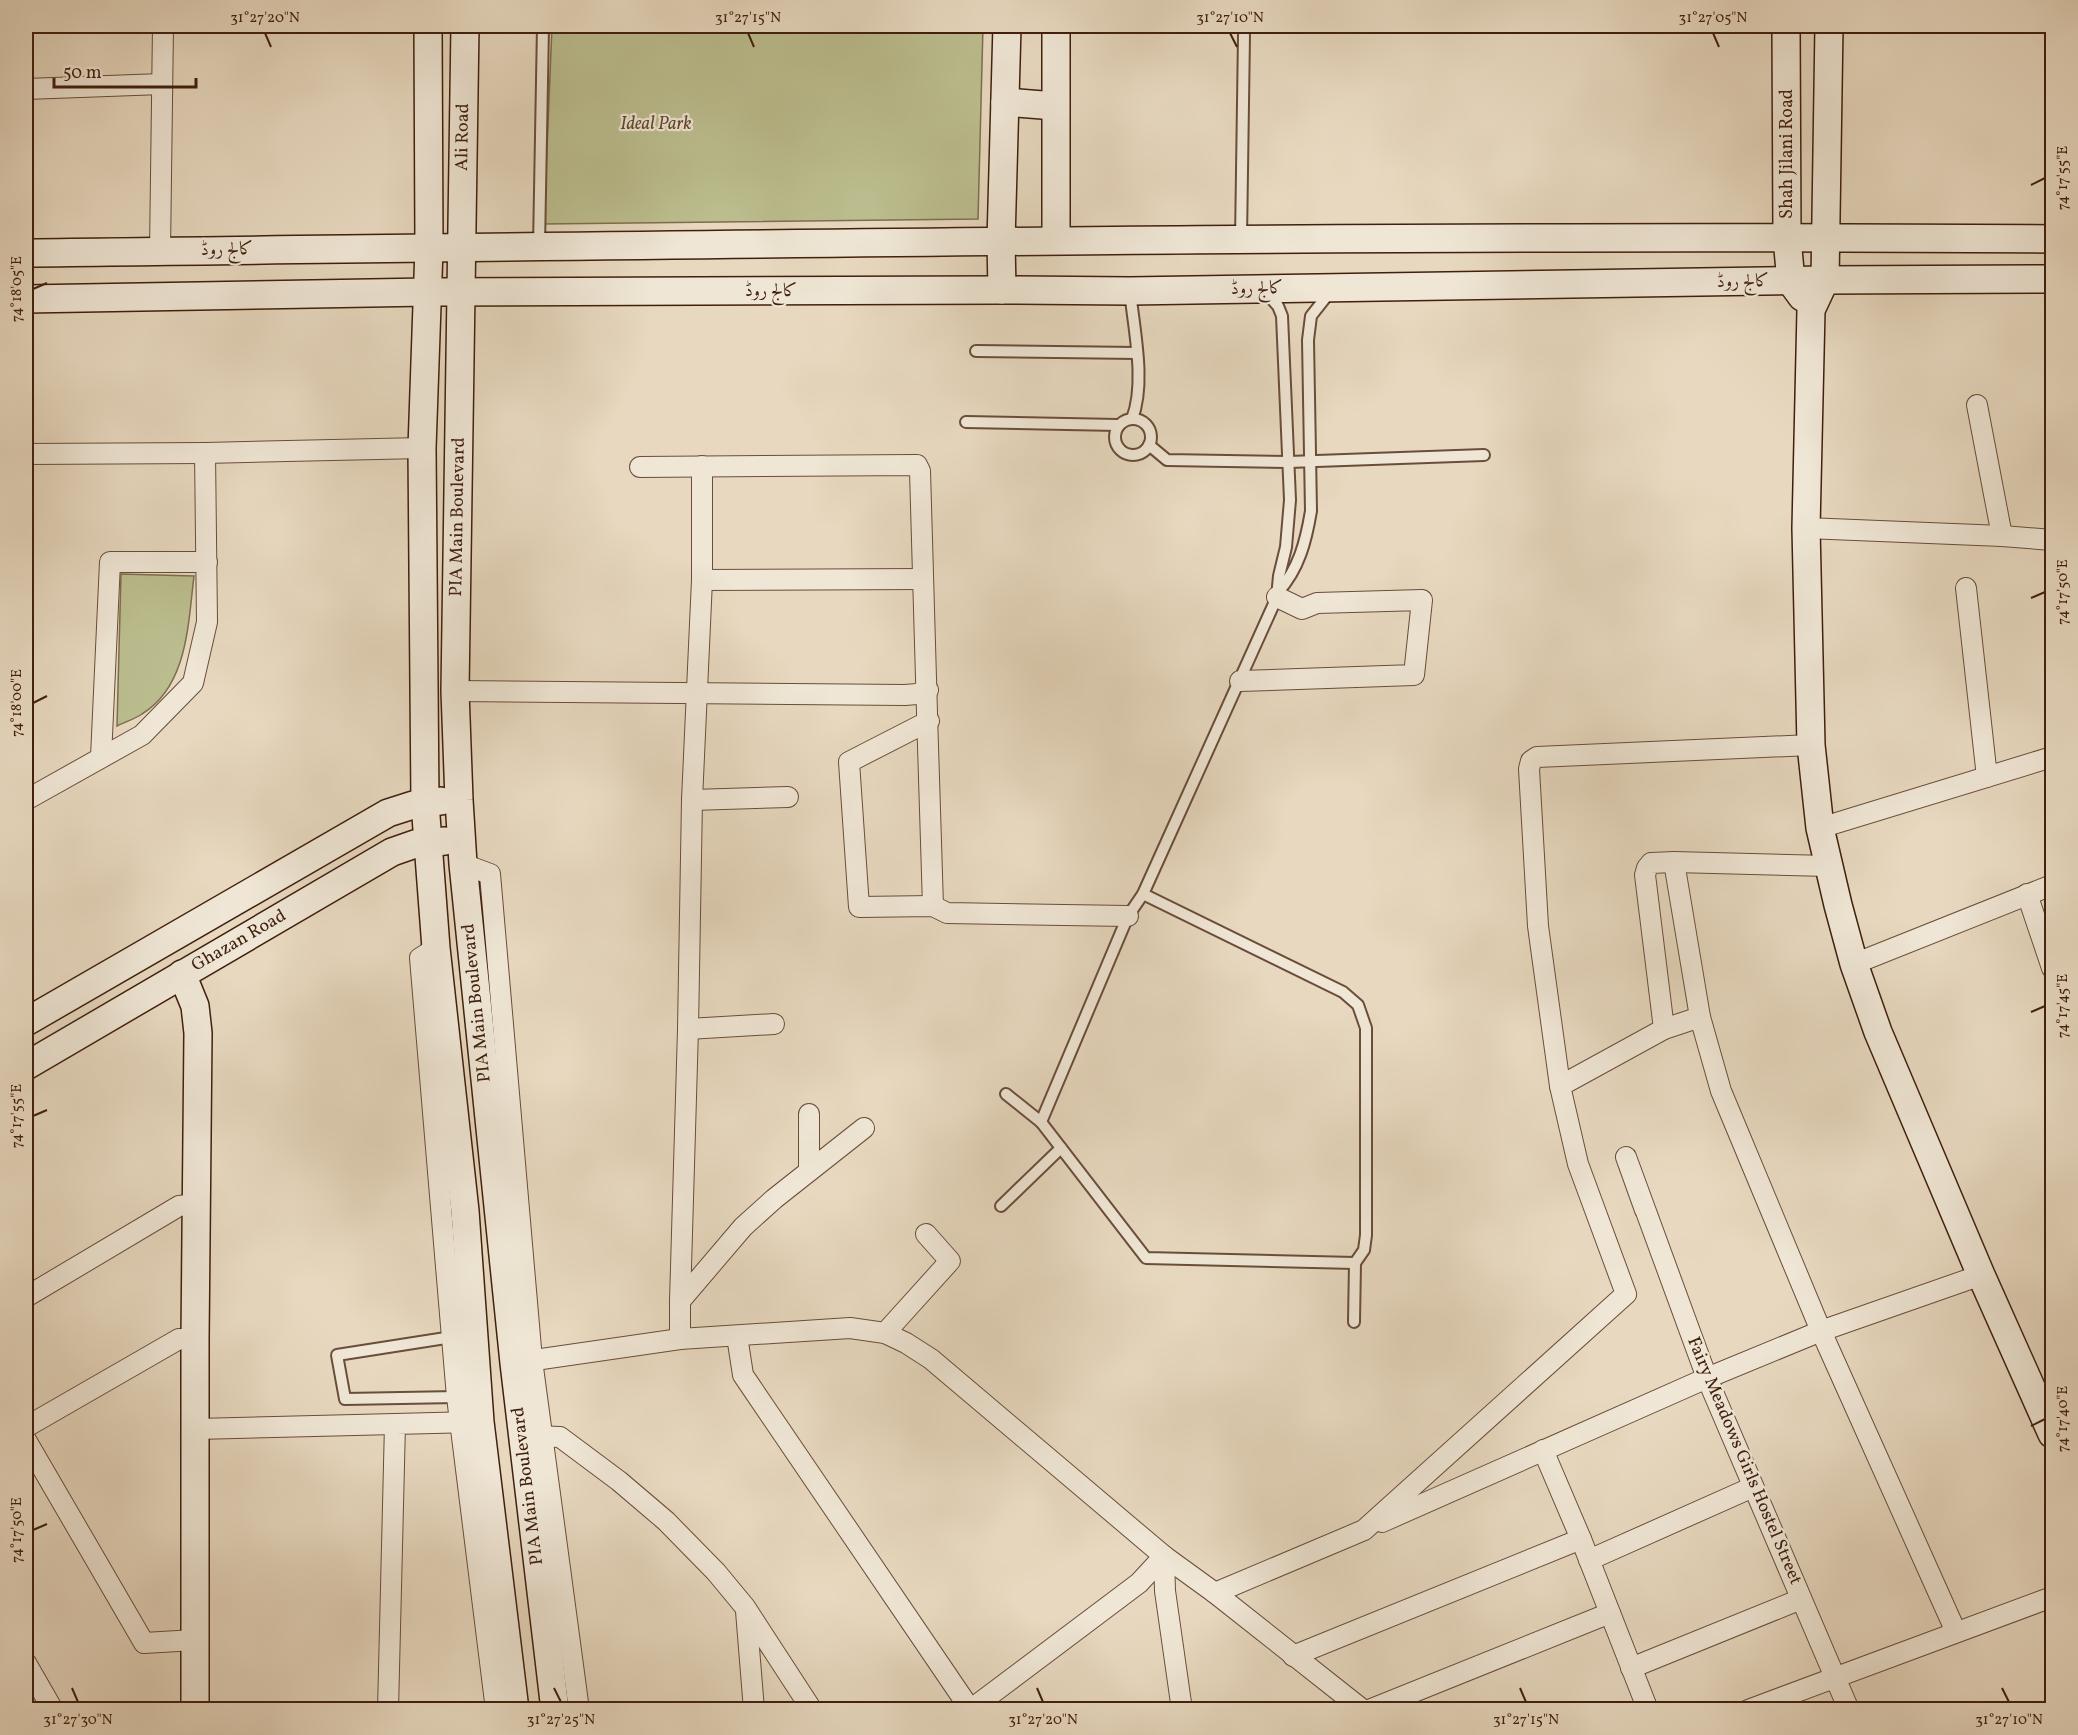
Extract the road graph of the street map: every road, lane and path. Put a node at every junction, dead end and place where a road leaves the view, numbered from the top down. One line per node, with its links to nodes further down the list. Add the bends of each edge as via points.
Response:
1 (163, 26): 10 (street)
2 (428, 26): 21 (main road, Ali Road)
3 (465, 26): 22 (main road, Ali Road)
4 (543, 26): 20 (lane)
5 (1007, 26): 12 (main road)
6 (1056, 26): 13 (main road)
7 (1786, 26): 15 (main road, Shah Jilani Road)
8 (1829, 26): 14 (main road)
9 (1244, 34): 16 (lane)
10 (162, 84): 11 (street); 23 (street)
11 (26, 88)
12 (1005, 102): 13 (main road); 19 (main road)
13 (1055, 106): 18 (main road)
14 (1825, 237): 15 (main road); 17 (main road); 26 (main road)
15 (1787, 238): 16 (main road); 27 (main road, Shah Jilani Road)
16 (1241, 239): 18 (main road)
17 (2052, 239)
18 (1056, 240): 19 (main road)
19 (1001, 241): 20 (main road); 30 (main road)
20 (539, 246): 22 (main road)
21 (429, 248): 22 (main road, کالج روڈ); 23 (main road, کالج روڈ); 32 (main road, Ali Road)
22 (461, 248): 33 (main road, Ali Road)
23 (160, 251): 24 (main road, کالج روڈ)
24 (26, 253)
25 (2052, 279): 26 (main road, کالج روڈ)
26 (1825, 280): 27 (main road, کالج روڈ); 35 (main road)
27 (1791, 282): 28 (main road, کالج روڈ); 35 (main road)
28 (1334, 287): 29 (main road, کالج روڈ); 47 (lane, via 1311,316)
29 (1261, 289): 31 (main road, کالج روڈ); 48 (lane, via 1282,316)
30 (1002, 290): 31 (main road, کالج روڈ); 33 (main road, کالج روڈ)
31 (1130, 291): 37 (lane)
32 (428, 292): 33 (main road, کالج روڈ); 34 (main road); 43 (main road, PIA Main Boulevard)
33 (460, 292): 61 (main road, PIA Main Boulevard)
34 (26, 298)
35 (1811, 310): 51 (main road)
36 (976, 351): 37 (lane)
37 (1137, 353): 39 (lane, via 1138,403)
38 (1977, 405): 52 (street)
39 (1132, 419): 41 (lane); 42 (lane, via 1144,422 1151,433)
40 (966, 422): 41 (lane)
41 (1118, 425): 42 (lane, via 1114,437 1118,449 1129,455 1141,454)
42 (1149, 445): 48 (lane, via 1167,460)
43 (422, 448): 44 (street); 72 (main road, PIA Main Boulevard)
44 (204, 453): 45 (street); 54 (street)
45 (26, 454)
46 (1484, 455): 47 (lane)
47 (1310, 460): 48 (lane); 58 (lane, via 1307,538 1296,567)
48 (1289, 462): 58 (lane, via 1289,522)
49 (702, 466): 50 (street); 55 (street, via 917,465); 56 (street)
50 (640, 467)
51 (1806, 528): 52 (street); 64 (main road)
52 (2002, 536): 53 (street)
53 (2052, 540)
54 (207, 562): 65 (street, via 207,622 193,683 142,735); 65 (street, via 110,562)
55 (922, 579): 56 (street); 60 (street)
56 (702, 580): 62 (street)
57 (1966, 588): 67 (street)
58 (1278, 595): 59 (lane); 59 (street, via 1302,609 1317,603 1422,600 1414,675)
59 (1240, 681): 79 (lane)
60 (928, 690): 62 (street, via 905,695); 63 (street)
61 (455, 691): 62 (street); 70 (main road, PIA Main Boulevard)
62 (696, 692): 71 (street)
63 (928, 721): 81 (street); 81 (street, via 849,762 859,907)
64 (1811, 745): 73 (main road); 93 (street, via 1532,761 1529,769 1538,926)
65 (101, 757): 69 (street)
66 (2052, 757): 67 (street)
67 (1987, 777): 73 (street)
68 (788, 797): 71 (street)
69 (26, 800)
70 (459, 800): 72 (main road, Ghazan Road); 75 (main road, PIA Main Boulevard)
71 (692, 800): 90 (street)
72 (425, 803): 74 (main road, PIA Main Boulevard); 88 (main road, Ghazan Road, via 388,813)
73 (1820, 828): 77 (main road)
74 (427, 843): 75 (main road, Ghazan Road); 83 (main road, PIA Main Boulevard); 86 (main road, Ghazan Road, via 392,852)
75 (462, 852): 115 (main road, PIA Main Boulevard)
76 (1674, 862): 77 (street); 87 (street); 91 (street, via 1651,863 1645,875)
77 (1828, 866): 84 (main road)
78 (2052, 885): 80 (street)
79 (1143, 894): 82 (lane); 104 (lane, via 1343,992 1358,1005 1366,1028 1366,1235 1364,1250)
80 (2027, 894): 84 (street); 85 (street)
81 (933, 906): 82 (street, via 947,913)
82 (1128, 915): 96 (lane)
83 (436, 948): 112 (street, via 420,958); 118 (main road, PIA Main Boulevard, via 465,1211)
84 (1854, 964): 105 (main road, via 1878,1032)
85 (2052, 968)
86 (182, 974): 92 (main road, Ghazan Road); 100 (main road, via 195,1006 198,1033)
87 (1700, 1017): 91 (street); 109 (street, via 1721,1091)
88 (26, 1022)
89 (774, 1024): 90 (street)
90 (688, 1029): 107 (street)
91 (1664, 1029): 93 (street)
92 (26, 1066)
93 (1560, 1086): 127 (street, via 1578,1164 1626,1294)
94 (1006, 1094): 96 (lane)
95 (809, 1114): 99 (street)
96 (1041, 1122): 98 (lane)
97 (864, 1128): 99 (street)
98 (1061, 1148): 101 (lane); 104 (lane, via 1146,1258)
99 (809, 1171): 107 (street, via 743,1227)
100 (196, 1204): 106 (street, via 179,1206); 114 (main road)
101 (1001, 1206)
102 (1645, 1210): 116 (street, Fairy Meadows Girls Hostel Street)
103 (926, 1234): 110 (street, via 950,1261)
104 (1354, 1263): 108 (lane)
105 (1981, 1275): 109 (street); 122 (main road)
106 (26, 1297)
107 (680, 1302): 113 (street)
108 (1354, 1322)
109 (1821, 1331): 116 (street); 136 (street)
110 (885, 1333): 111 (street, via 850,1328); 129 (street, via 931,1359)
111 (737, 1336): 113 (street); 143 (street, via 743,1375)
112 (452, 1337): 117 (street); 117 (lane, via 337,1355 345,1399)
113 (680, 1339): 115 (street)
114 (195, 1340): 120 (street, via 179,1339); 121 (main road)
115 (523, 1361): 123 (main road, PIA Main Boulevard)
116 (1707, 1378): 125 (street); 126 (street, Fairy Meadows Girls Hostel Street)
117 (457, 1397): 118 (street)
118 (470, 1422): 119 (street); 147 (street); 148 (main road, PIA Main Boulevard)
119 (395, 1424): 121 (street); 146 (street)
120 (26, 1427)
121 (196, 1429): 137 (main road)
122 (2052, 1434)
123 (534, 1436): 134 (street, via 560,1437 619,1481 666,1521); 149 (main road, PIA Main Boulevard); 150 (street)
124 (26, 1440): 137 (street, via 144,1643)
125 (1543, 1450): 127 (street); 128 (street)
126 (1753, 1487): 130 (street); 133 (street, Fairy Meadows Girls Hostel Street)
127 (1364, 1530): 131 (street)
128 (1581, 1539): 130 (street); 138 (street)
129 (1164, 1556): 131 (street); 143 (street, via 1139,1584); 153 (street, via 1165,1591)
130 (1589, 1560): 135 (street)
131 (1215, 1593): 138 (street)
132 (2052, 1597): 136 (street)
133 (1801, 1599): 140 (street); 141 (street, Fairy Meadows Girls Hostel Street)
134 (745, 1607): 151 (street); 152 (street)
135 (1610, 1613): 140 (street); 155 (street)
136 (1956, 1632): 141 (street)
137 (195, 1640): 145 (main road)
138 (1293, 1656): 154 (street)
139 (26, 1663): 142 (street)
140 (1631, 1668): 156 (street)
141 (1836, 1678): 157 (street); 158 (street, Fairy Meadows Girls Hostel Street)
142 (33, 1691): 144 (street)
143 (970, 1709)
144 (53, 1710)
145 (195, 1710)
146 (388, 1710)
147 (496, 1710)
148 (515, 1710)
149 (555, 1710)
150 (579, 1710)
151 (754, 1710)
152 (812, 1710)
153 (1182, 1710)
154 (1363, 1710)
155 (1369, 1710)
156 (1648, 1710)
157 (1748, 1710)
158 (1849, 1710)

